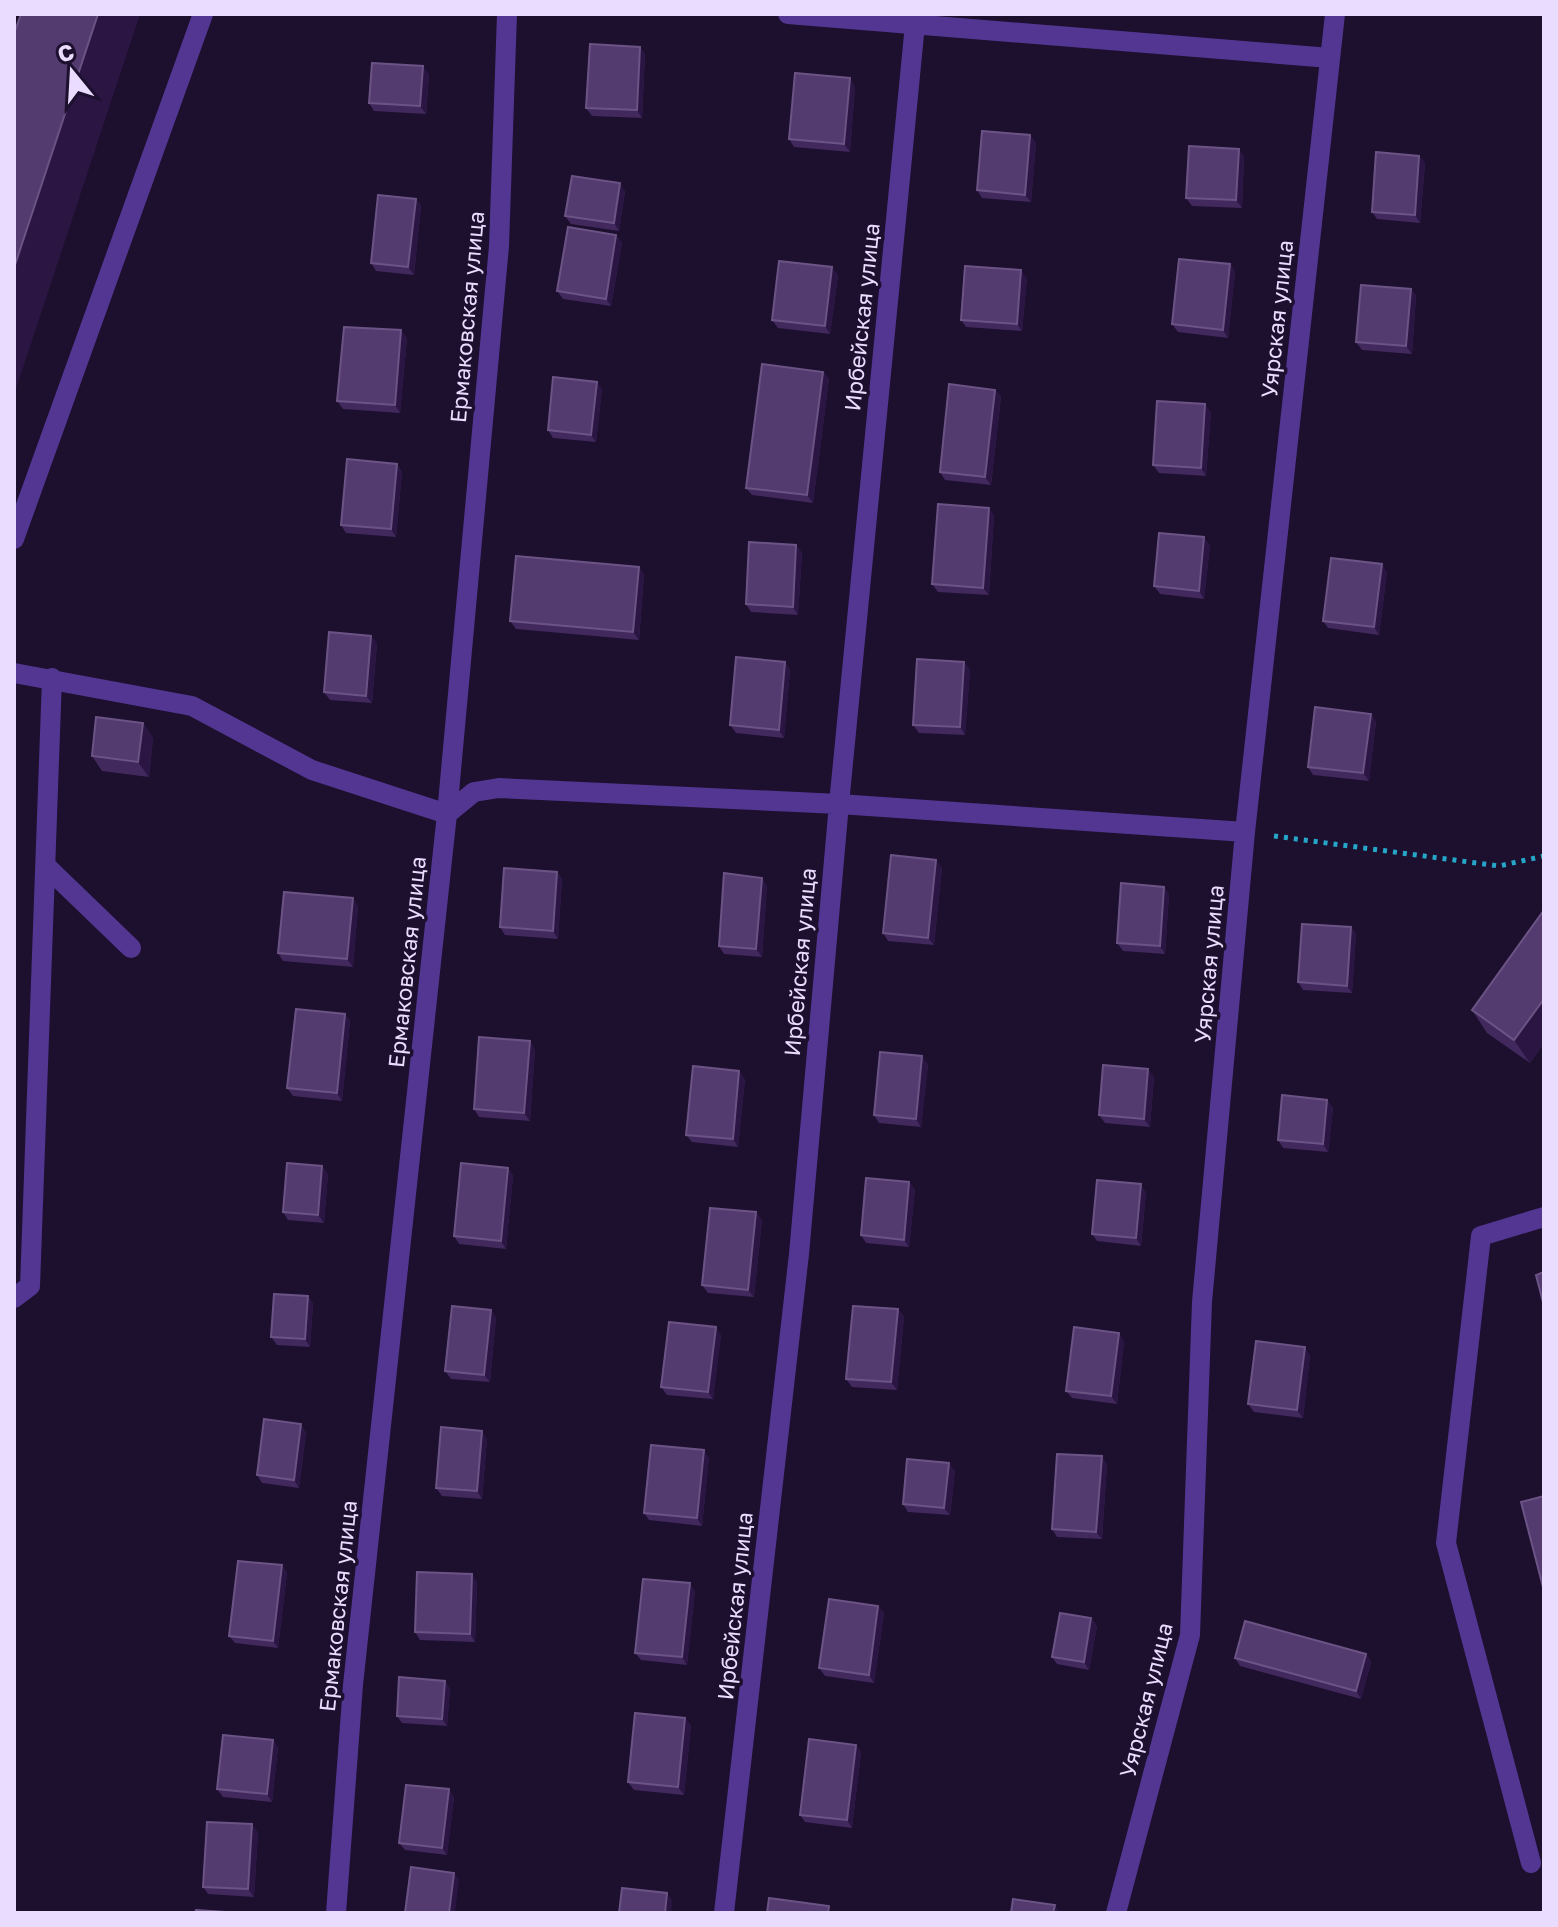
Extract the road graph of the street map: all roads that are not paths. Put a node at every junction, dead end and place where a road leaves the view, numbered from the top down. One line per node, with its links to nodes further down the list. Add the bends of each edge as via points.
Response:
1 (203, 14): 7 (street)
2 (507, 14): 11 (street, Ермаковская улица, via 499,246)
3 (788, 14): 5 (street)
4 (1335, 14): 6 (street, Уярская улица)
5 (916, 18): 6 (street); 10 (street, Ирбейская улица)
6 (1330, 58): 12 (street, Уярская улица)
7 (14, 539)
8 (14, 673): 9 (street)
9 (52, 678): 11 (street, via 192,706 312,770); 13 (street)
10 (839, 804): 11 (street, via 499,788 474,792); 12 (street); 19 (street, Ирбейская улица, via 799,1254)
11 (447, 814): 18 (street, Ермаковская улица, via 353,1685)
12 (1245, 832): 20 (street, Уярская улица, via 1202,1302 1190,1635)
13 (46, 866): 14 (street); 16 (street, via 30,1286)
14 (131, 948)
15 (1544, 1217): 17 (street, via 1481,1236 1446,1543)
16 (14, 1298)
17 (1531, 1863)
18 (336, 1913)
19 (724, 1913)
20 (1116, 1913)

